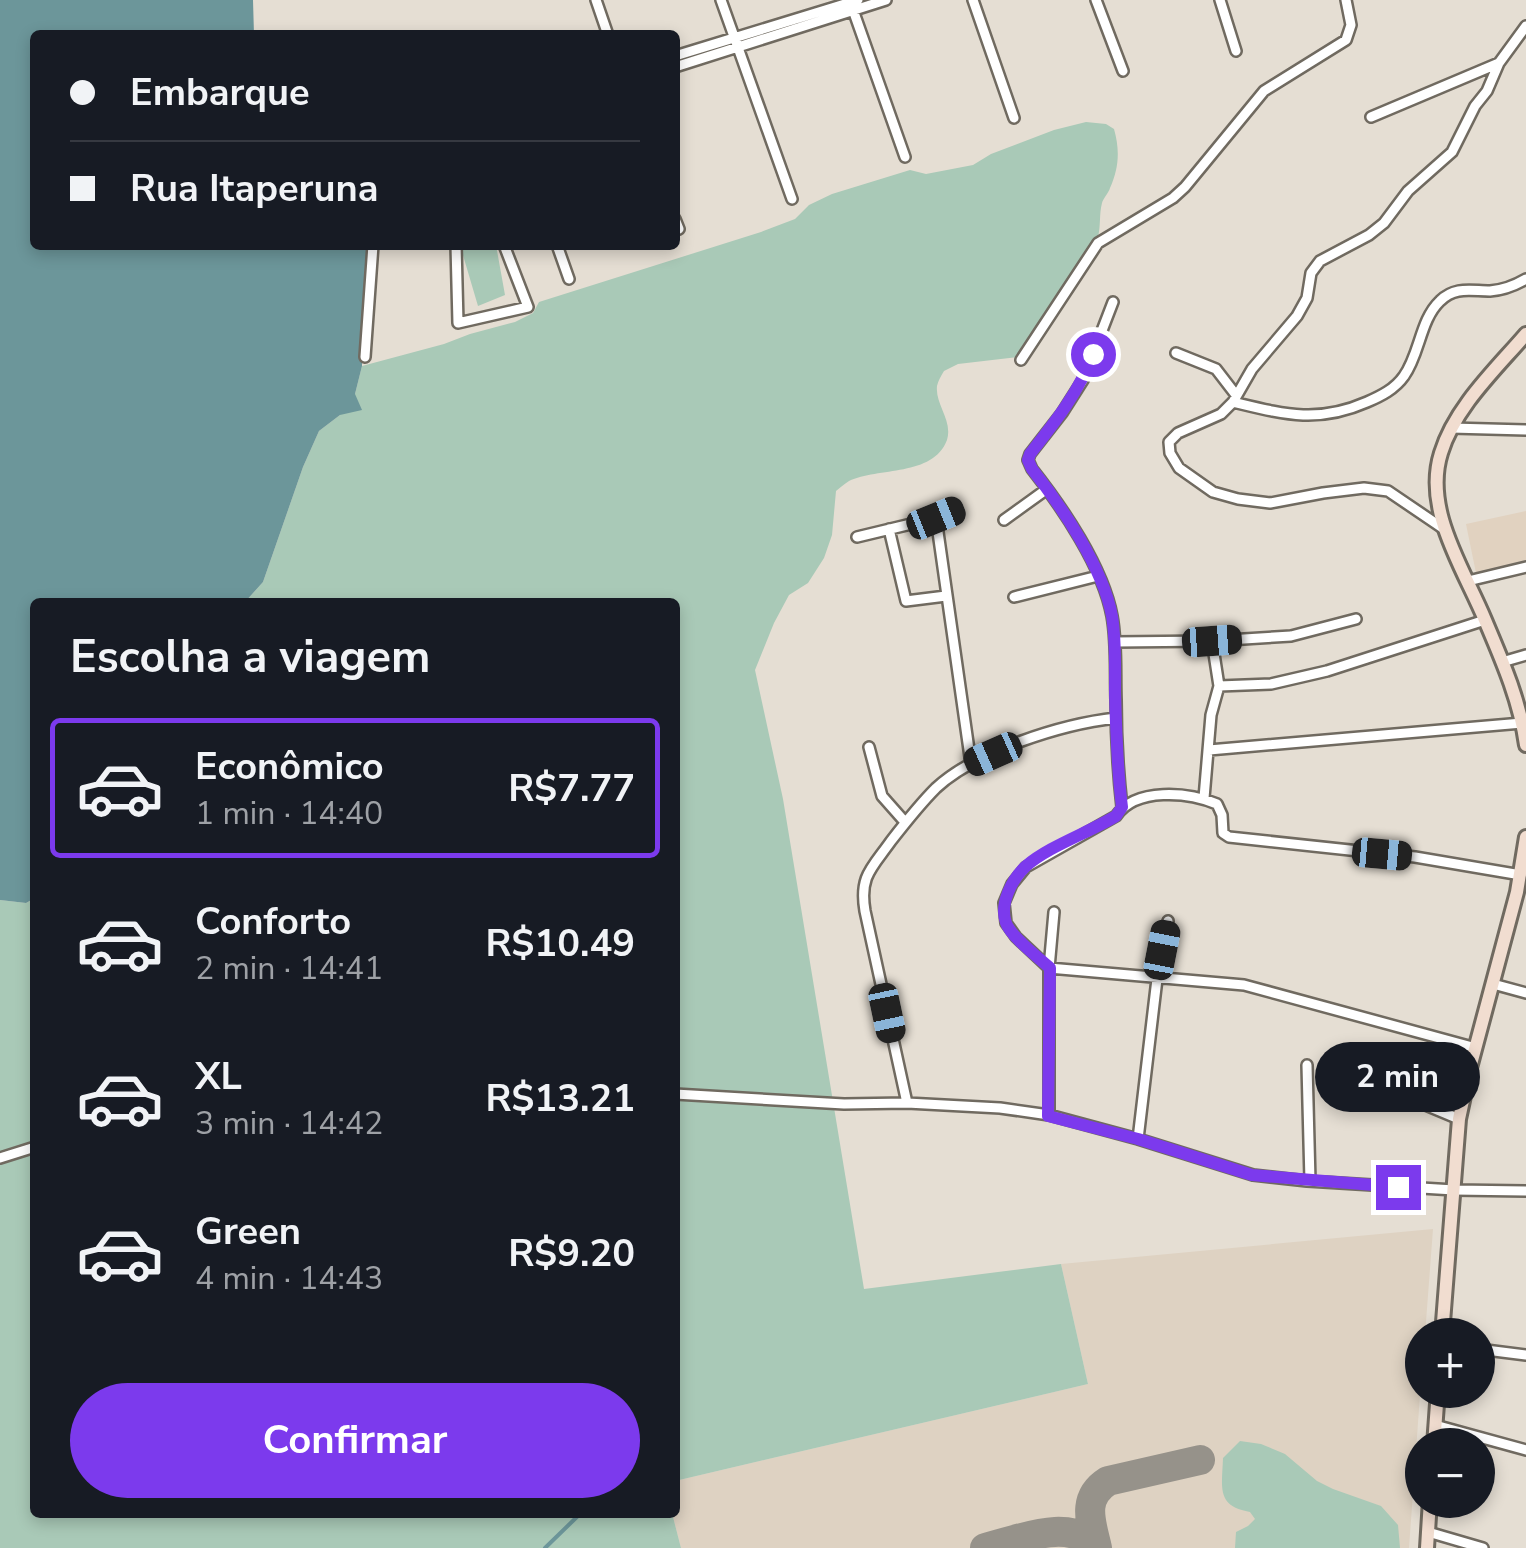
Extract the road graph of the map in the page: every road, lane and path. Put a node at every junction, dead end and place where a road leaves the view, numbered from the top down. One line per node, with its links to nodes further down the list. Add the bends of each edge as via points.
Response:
1 (596, 0): 10 (street)
2 (721, 0): 11 (street)
3 (886, 0): 8 (street)
4 (973, 0): 18 (street)
5 (1096, 0): 16 (street)
6 (1220, 0): 12 (street)
7 (1346, 0): 31 (street, via 1352,25 1346,40 1264,91 1173,198 1098,243)
8 (853, 4): 11 (street); 19 (street)
9 (1526, 26): 14 (street)
10 (606, 30)
11 (736, 43): 13 (street); 15 (street); 20 (street)
12 (1236, 51)
13 (680, 55)
14 (1499, 62): 17 (street); 32 (street, via 1452,152 1384,223 1320,261 1298,316)
15 (680, 65)
16 (1123, 71)
17 (1371, 117)
18 (1014, 118)
19 (905, 157)
20 (792, 198)
21 (373, 250): 30 (street)
22 (456, 250): 23 (street, via 458,323 528,307)
23 (506, 250)
24 (559, 250): 25 (street)
25 (568, 279)
26 (1526, 280): 32 (street, via 1493,291 1450,292 1437,302 1405,375 1391,390 1341,413 1282,414)
27 (1113, 302): 35 (street, via 1083,380 1030,454)
28 (1526, 334): 33 (main road)
29 (1176, 353): 32 (street, via 1216,370)
30 (365, 357)
31 (1021, 360)
32 (1234, 398): 40 (street, via 1222,414 1169,442 1178,468 1213,492 1270,503 1364,488 1388,492)
33 (1451, 428): 34 (street); 40 (main road, via 1436,481)
34 (1526, 430)
35 (1048, 490): 38 (street); 43 (street)
36 (956, 510): 37 (street)
37 (936, 518): 39 (street); 45 (street)
38 (1004, 520)
39 (889, 529): 41 (street); 45 (street, via 906,601)
40 (1445, 530): 44 (main road)
41 (857, 537)
42 (1526, 567): 44 (street)
43 (1098, 576): 46 (street); 50 (street)
44 (1468, 581): 48 (main road)
45 (946, 596): 59 (street)
46 (1014, 597)
47 (1356, 619): 49 (street, via 1291,636)
48 (1485, 620): 52 (main road); 53 (street, via 1327,672)
49 (1212, 641): 50 (street); 53 (street)
50 (1115, 642): 54 (street)
51 (1526, 655): 52 (street)
52 (1502, 662): 55 (main road)
53 (1219, 686): 58 (street)
54 (1116, 718): 59 (street, via 1064,727); 61 (street)
55 (1522, 723): 56 (main road); 58 (street)
56 (1526, 745)
57 (869, 748): 62 (street, via 882,796)
58 (1209, 750): 60 (street)
59 (971, 764): 62 (street, via 938,786)
60 (1204, 798): 61 (street, via 1142,798); 64 (street, via 1218,804 1229,837)
61 (1122, 807): 68 (street, via 1026,866 1012,884 1004,903 1006,924)
62 (905, 822): 76 (street, via 864,878 863,898)
63 (1526, 838): 64 (main road)
64 (1521, 875): 65 (main road)
65 (1522, 892): 70 (main road)
66 (1054, 912): 68 (street)
67 (1168, 921): 69 (street)
68 (1050, 968): 69 (street); 77 (street)
69 (1156, 979): 72 (street, via 1244,985); 79 (street)
70 (1493, 984): 71 (street); 72 (main road)
71 (1526, 993)
72 (1476, 1048): 78 (main road)
73 (1307, 1065): 82 (street)
74 (1349, 1073): 78 (street)
75 (680, 1094): 76 (street)
76 (906, 1103): 77 (street)
77 (1048, 1116): 79 (street)
78 (1459, 1120): 83 (main road)
79 (1138, 1139): 82 (street, via 1252,1175)
80 (30, 1149): 81 (street)
81 (0, 1158)
82 (1310, 1182): 83 (street)
83 (1454, 1190): 84 (street); 85 (main road)
84 (1526, 1191)
85 (1443, 1318)
86 (1495, 1351): 87 (street)
87 (1526, 1355)
88 (1436, 1408): 89 (main road)
89 (1435, 1424): 90 (main road); 91 (street)
90 (1435, 1428)
91 (1526, 1450)
92 (1429, 1518): 93 (main road)
93 (1428, 1532): 94 (main road); 95 (street)
94 (1427, 1548)
95 (1482, 1548)

